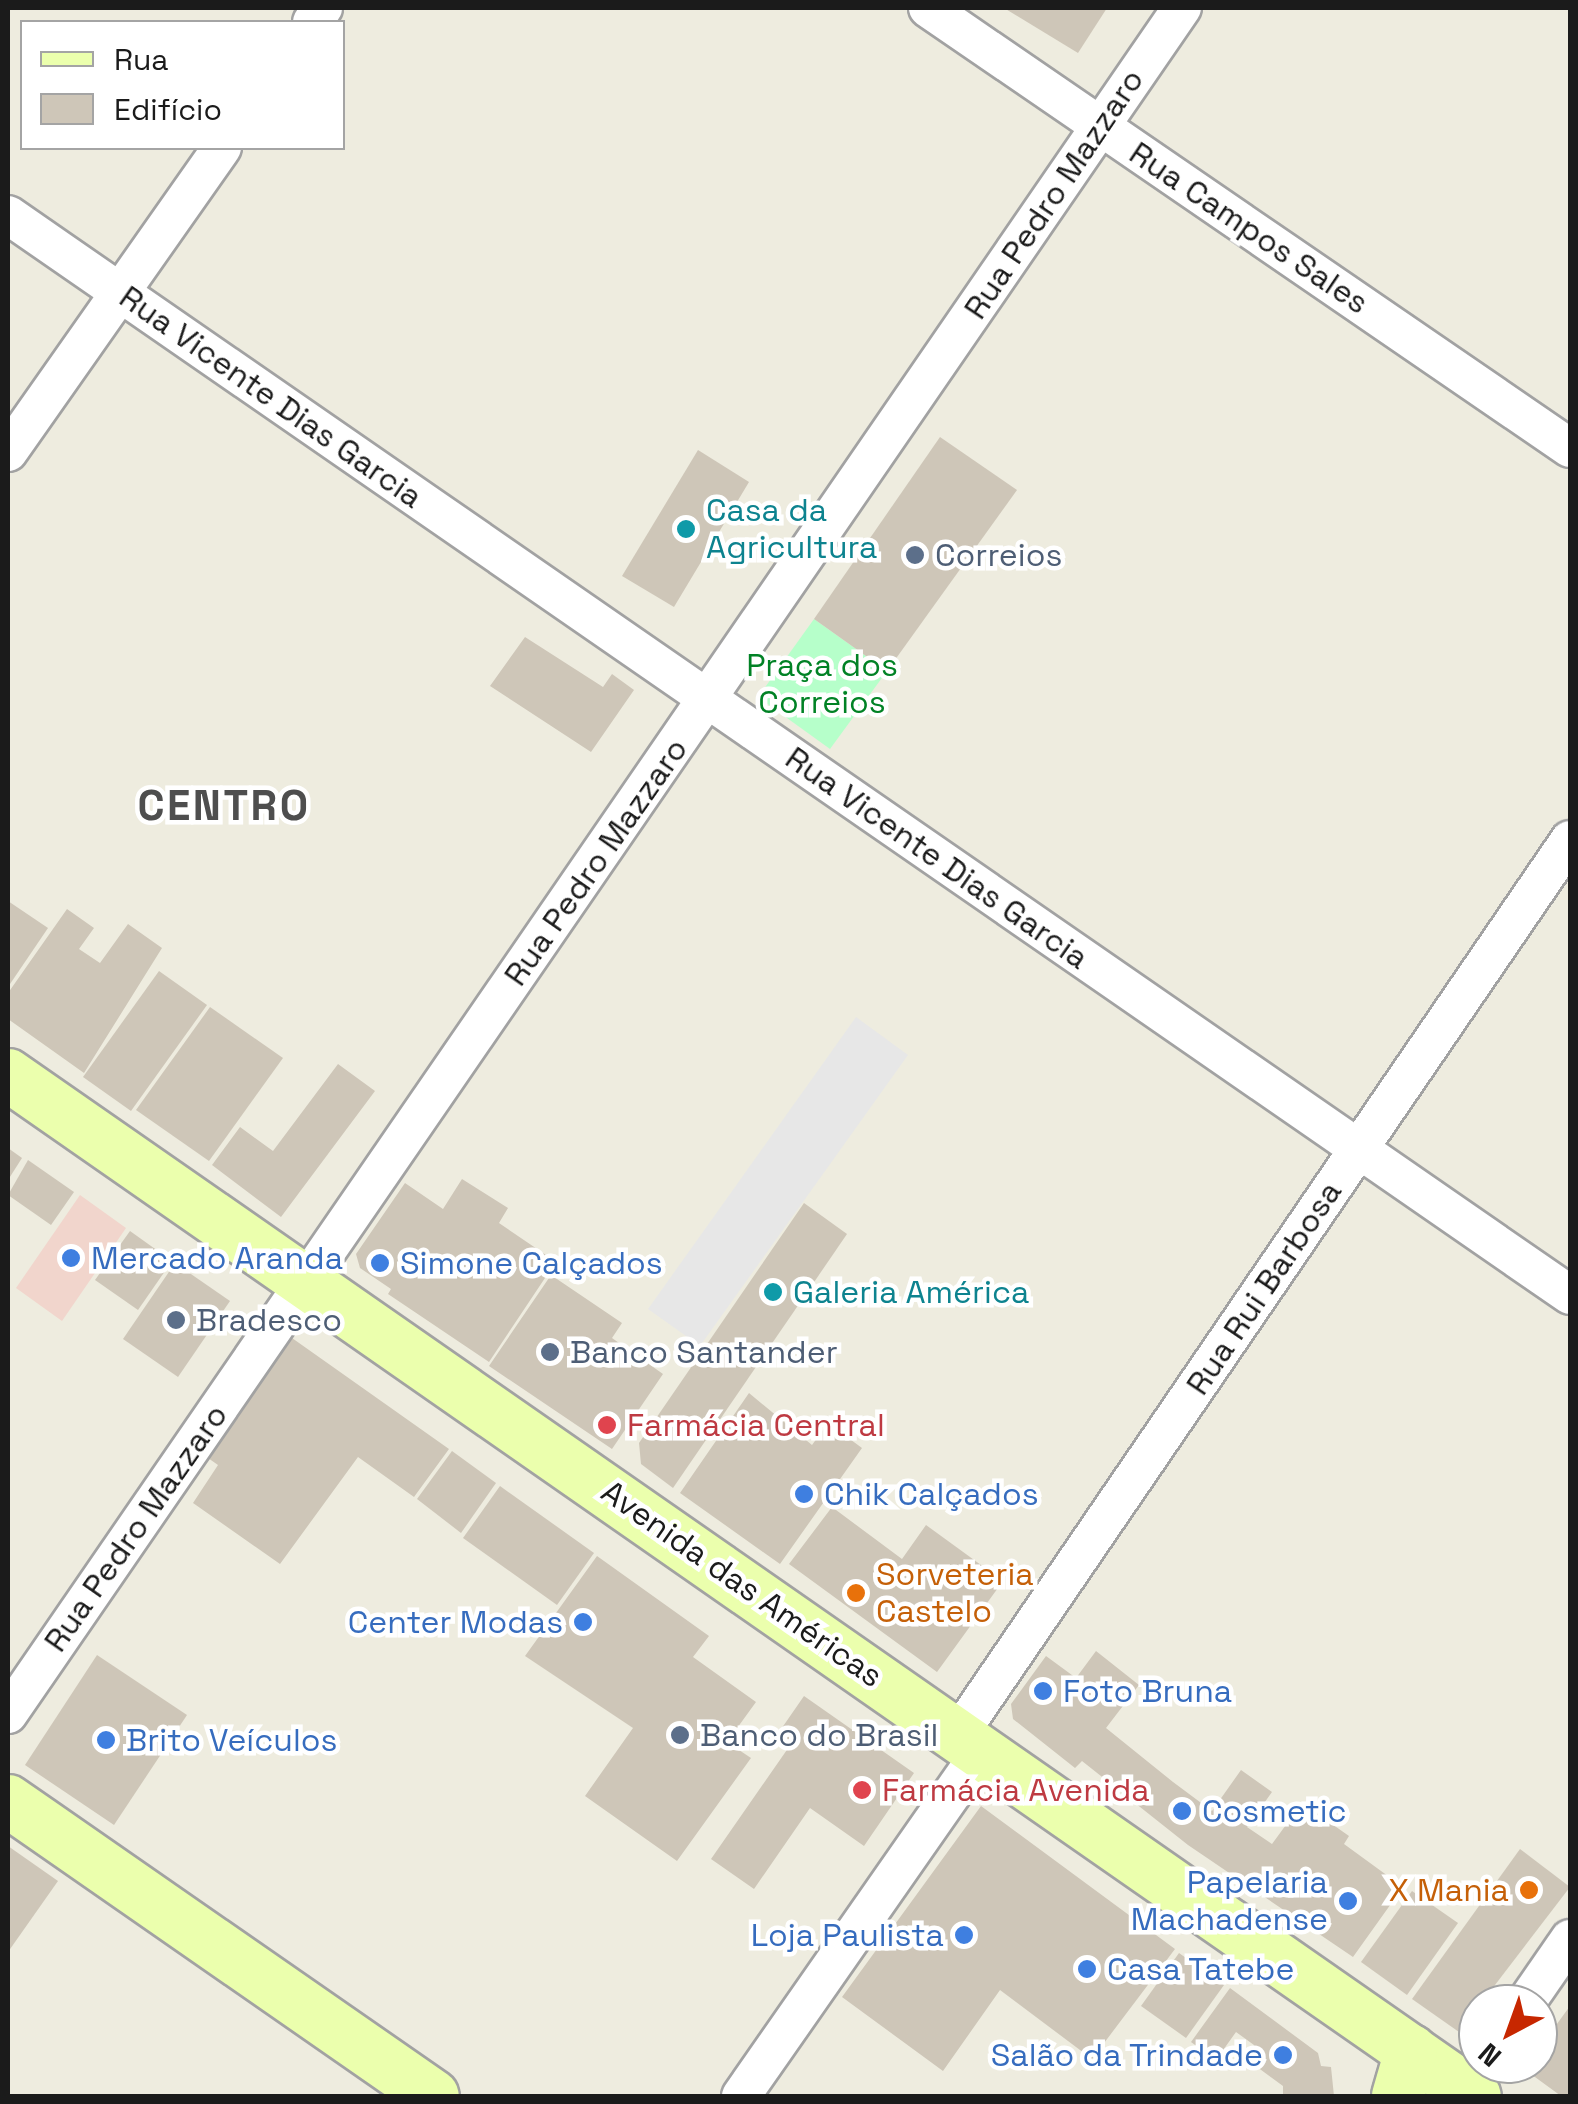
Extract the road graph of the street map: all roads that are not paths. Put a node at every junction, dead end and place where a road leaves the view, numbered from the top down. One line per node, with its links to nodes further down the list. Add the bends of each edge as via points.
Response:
1 (928, 8): 3 (street, Rua Campos Sales)
2 (1182, 8): 3 (street, Rua Pedro Mazzaro)
3 (1100, 126): 7 (street, Rua Campos Sales); 9 (street, Rua Pedro Mazzaro)
4 (221, 150): 6 (street)
5 (8, 216): 6 (street, Rua Vicente Dias Garcia)
6 (118, 291): 8 (street); 9 (street, Rua Vicente Dias Garcia)
7 (1570, 448)
8 (8, 452)
9 (709, 700): 12 (street, Rua Vicente Dias Garcia); 13 (street, Rua Pedro Mazzaro)
10 (1570, 840): 12 (street, Rua Rui Barbosa)
11 (8, 1074): 13 (main road, Avenida das Américas)
12 (1358, 1150): 14 (street, Rua Vicente Dias Garcia); 16 (street, Rua Rui Barbosa)
13 (307, 1281): 15 (street, Rua Pedro Mazzaro); 16 (main road, Avenida das Américas)
14 (1570, 1295)
15 (8, 1714)
16 (970, 1744): 20 (main road, Avenida das Américas); 23 (street, Rua Rui Barbosa)
17 (8, 1801): 22 (main road)
18 (1570, 1939): 19 (street)
19 (1539, 1984)
20 (1404, 2074): 21 (main road, Avenida das Américas)
21 (1458, 2081)
22 (432, 2096)
23 (741, 2096)

